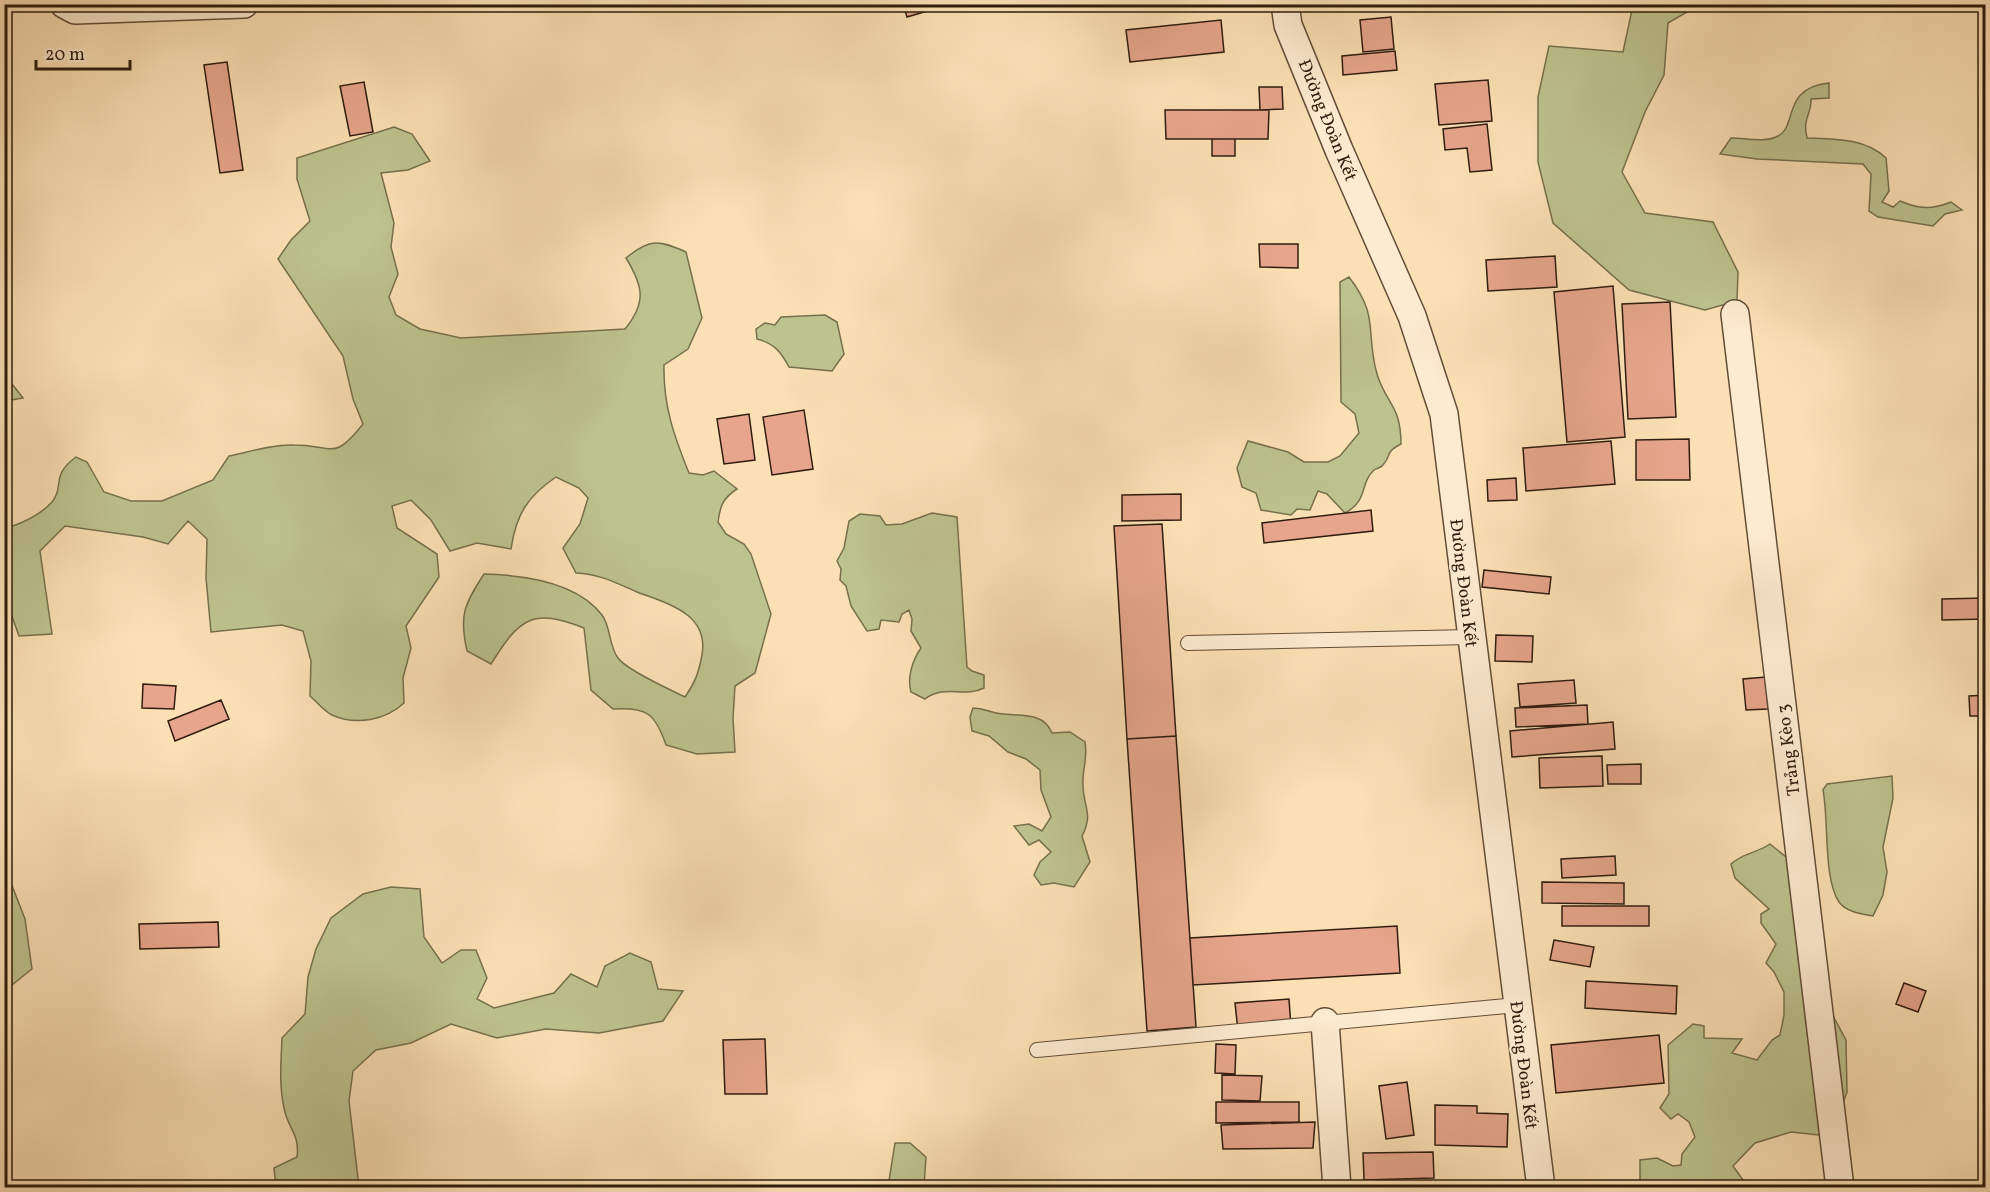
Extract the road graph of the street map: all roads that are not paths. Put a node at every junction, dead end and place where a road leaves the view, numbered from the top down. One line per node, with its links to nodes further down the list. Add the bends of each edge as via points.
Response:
1 (64, 4): 2 (street, via 75,10)
2 (244, 4)
3 (1285, 4): 5 (street, Đường Đoàn Kết, via 1288,25 1412,316 1444,414)
4 (1735, 314): 12 (street, Trảng Kèo 3)
5 (1471, 636): 6 (lane); 7 (street, Đường Đoàn Kết)
6 (1188, 643)
7 (1517, 1005): 8 (lane); 11 (street, Đường Đoàn Kết)
8 (1325, 1022): 9 (lane); 10 (street)
9 (1036, 1050)
10 (1337, 1188)
11 (1541, 1188)
12 (1840, 1188)

